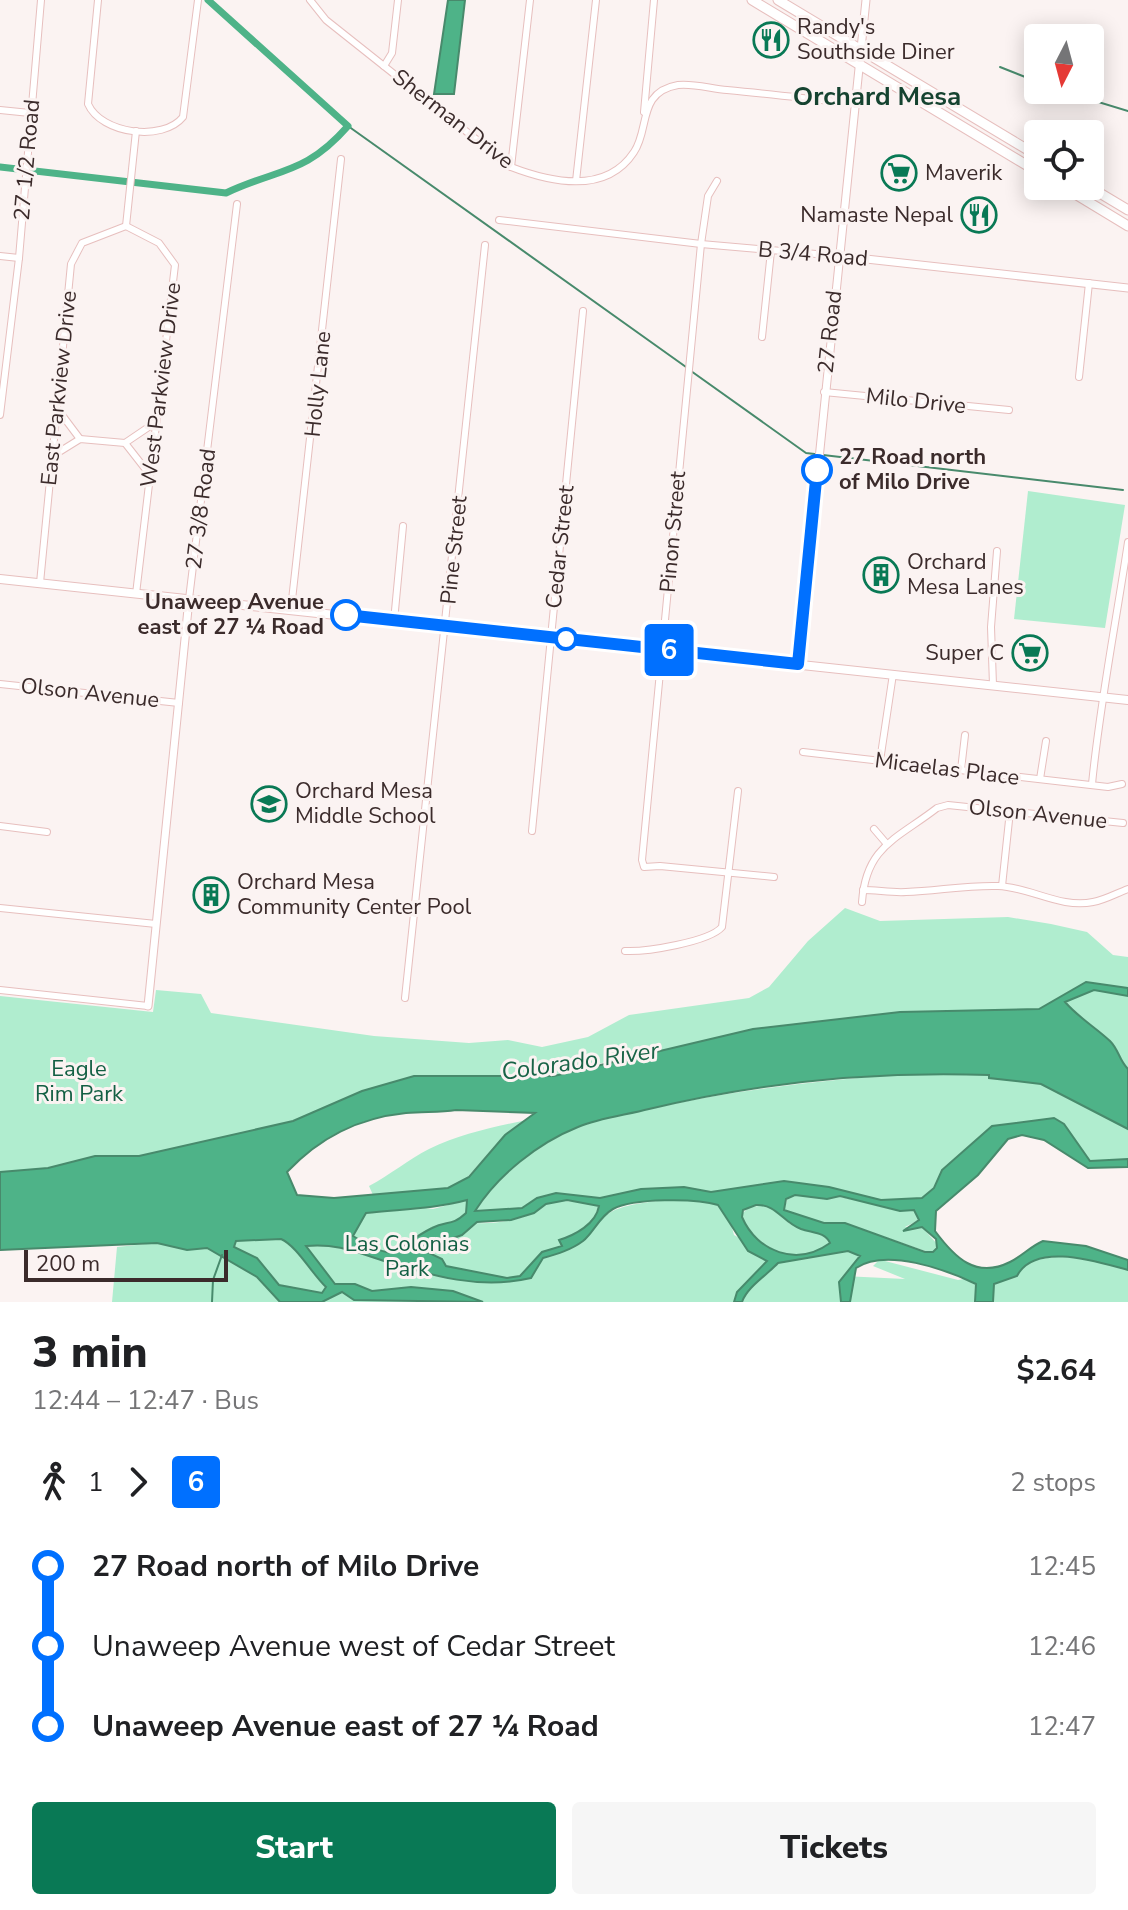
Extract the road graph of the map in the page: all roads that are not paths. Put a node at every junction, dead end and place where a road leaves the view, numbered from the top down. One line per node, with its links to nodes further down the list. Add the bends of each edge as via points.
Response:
1 (41, 0): 17 (street, 27 1/2 Road)
2 (98, 0): 19 (street, via 88,104 107,125)
3 (198, 0): 19 (street, via 183,117 167,129)
4 (310, 0): 14 (street, Sherman Drive, via 326,20)
5 (398, 0): 14 (street, via 392,53)
6 (530, 0): 23 (street)
7 (596, 0): 24 (street)
8 (654, 0): 18 (street, Sherman Drive)
9 (752, 0): 13 (highway)
10 (778, 0): 12 (highway)
11 (866, 0): 12 (street, 27 Road)
12 (861, 50): 13 (street, 27 Road); 20 (highway)
13 (860, 64): 15 (street, 27 Road); 22 (highway)
14 (384, 66): 23 (street, Sherman Drive)
15 (856, 104): 18 (street, via 679,85 658,96); 37 (street, 27 Road)
16 (0, 110): 17 (street)
17 (30, 113): 38 (street, 27 1/2 Road)
18 (644, 113): 24 (street, Sherman Drive, via 633,155 613,171 588,182)
19 (136, 131): 31 (street)
20 (1024, 148)
21 (341, 159): 60 (street, Holly Lane)
22 (1024, 164)
23 (511, 167): 24 (street, Sherman Drive, via 545,180)
24 (576, 181)
25 (717, 181): 33 (street, Pinon Street, via 708,196)
26 (1104, 196): 29 (highway)
27 (1085, 200): 32 (highway)
28 (237, 204): 59 (street, 27 3/8 Road)
29 (1128, 210)
30 (499, 220): 33 (street, B 3/4 Road)
31 (126, 226): 45 (street, East Parkview Drive, via 90,237 75,251); 48 (street, West Parkview Drive, via 159,243 175,265)
32 (1128, 226)
33 (701, 244): 35 (street, B 3/4 Road); 64 (street, Pinon Street)
34 (485, 245): 62 (street, Pine Street)
35 (771, 251): 37 (street, B 3/4 Road); 42 (street)
36 (0, 256): 38 (street)
37 (839, 256): 39 (street, B 3/4 Road); 44 (street, 27 Road)
38 (19, 258): 47 (street, 27 1/2 Road)
39 (1089, 283): 40 (street, B 3/4 Road); 43 (street)
40 (1128, 288)
41 (583, 311): 63 (street, Cedar Street)
42 (762, 337)
43 (1079, 377)
44 (824, 392): 46 (street, Milo Drive); 65 (street, 27 Road)
45 (56, 407): 49 (street); 51 (street, East Parkview Drive)
46 (1009, 410)
47 (0, 415)
48 (156, 422): 50 (street); 52 (street, West Parkview Drive)
49 (80, 439): 50 (street); 51 (street)
50 (125, 443): 52 (street)
51 (51, 457): 57 (street, East Parkview Drive)
52 (150, 475): 58 (street, West Parkview Drive)
53 (403, 526): 61 (street)
54 (1128, 542): 69 (street)
55 (997, 551): 68 (street)
56 (0, 579): 57 (main road)
57 (40, 583): 58 (main road)
58 (136, 594): 59 (main road)
59 (189, 599): 60 (main road); 71 (street, 27 3/8 Road)
60 (291, 609): 61 (main road)
61 (394, 621): 62 (main road)
62 (446, 626): 63 (main road); 98 (street, Pine Street)
63 (551, 637): 64 (main road); 85 (street, Cedar Street)
64 (663, 649): 65 (main road); 88 (street, Pinon Street, via 644,867)
65 (798, 664): 66 (main road)
66 (893, 674): 68 (main road); 75 (street)
67 (0, 684): 71 (street, Olson Avenue)
68 (993, 685): 69 (main road)
69 (1100, 697): 70 (main road); 78 (street)
70 (1128, 700)
71 (179, 703): 95 (street, 27 3/8 Road)
72 (965, 735): 76 (street)
73 (1046, 741): 77 (street)
74 (803, 752): 75 (street, Micaelas Place)
75 (880, 761): 76 (street, Micaelas Place)
76 (961, 770): 77 (street, Micaelas Place)
77 (1040, 779): 78 (street, Micaelas Place)
78 (1092, 784): 79 (street, Micaelas Place)
79 (1122, 784)
80 (738, 791): 88 (street)
81 (1010, 811): 82 (street, Olson Avenue); 87 (street, Olson Avenue, via 948,805); 90 (street)
82 (1123, 823)
83 (0, 826): 86 (street)
84 (874, 829): 87 (street)
85 (532, 831)
86 (47, 832)
87 (886, 843): 92 (street, Olson Avenue, via 873,855)
88 (729, 872): 89 (street); 96 (street, via 719,932)
89 (774, 877)
90 (1002, 886): 91 (street, via 1073,903); 92 (street)
91 (1128, 889)
92 (863, 890): 93 (street, Olson Avenue)
93 (862, 902)
94 (0, 908): 95 (street)
95 (156, 924): 99 (street, 27 3/8 Road)
96 (625, 951)
97 (0, 990): 99 (street)
98 (405, 998)
99 (148, 1006)

